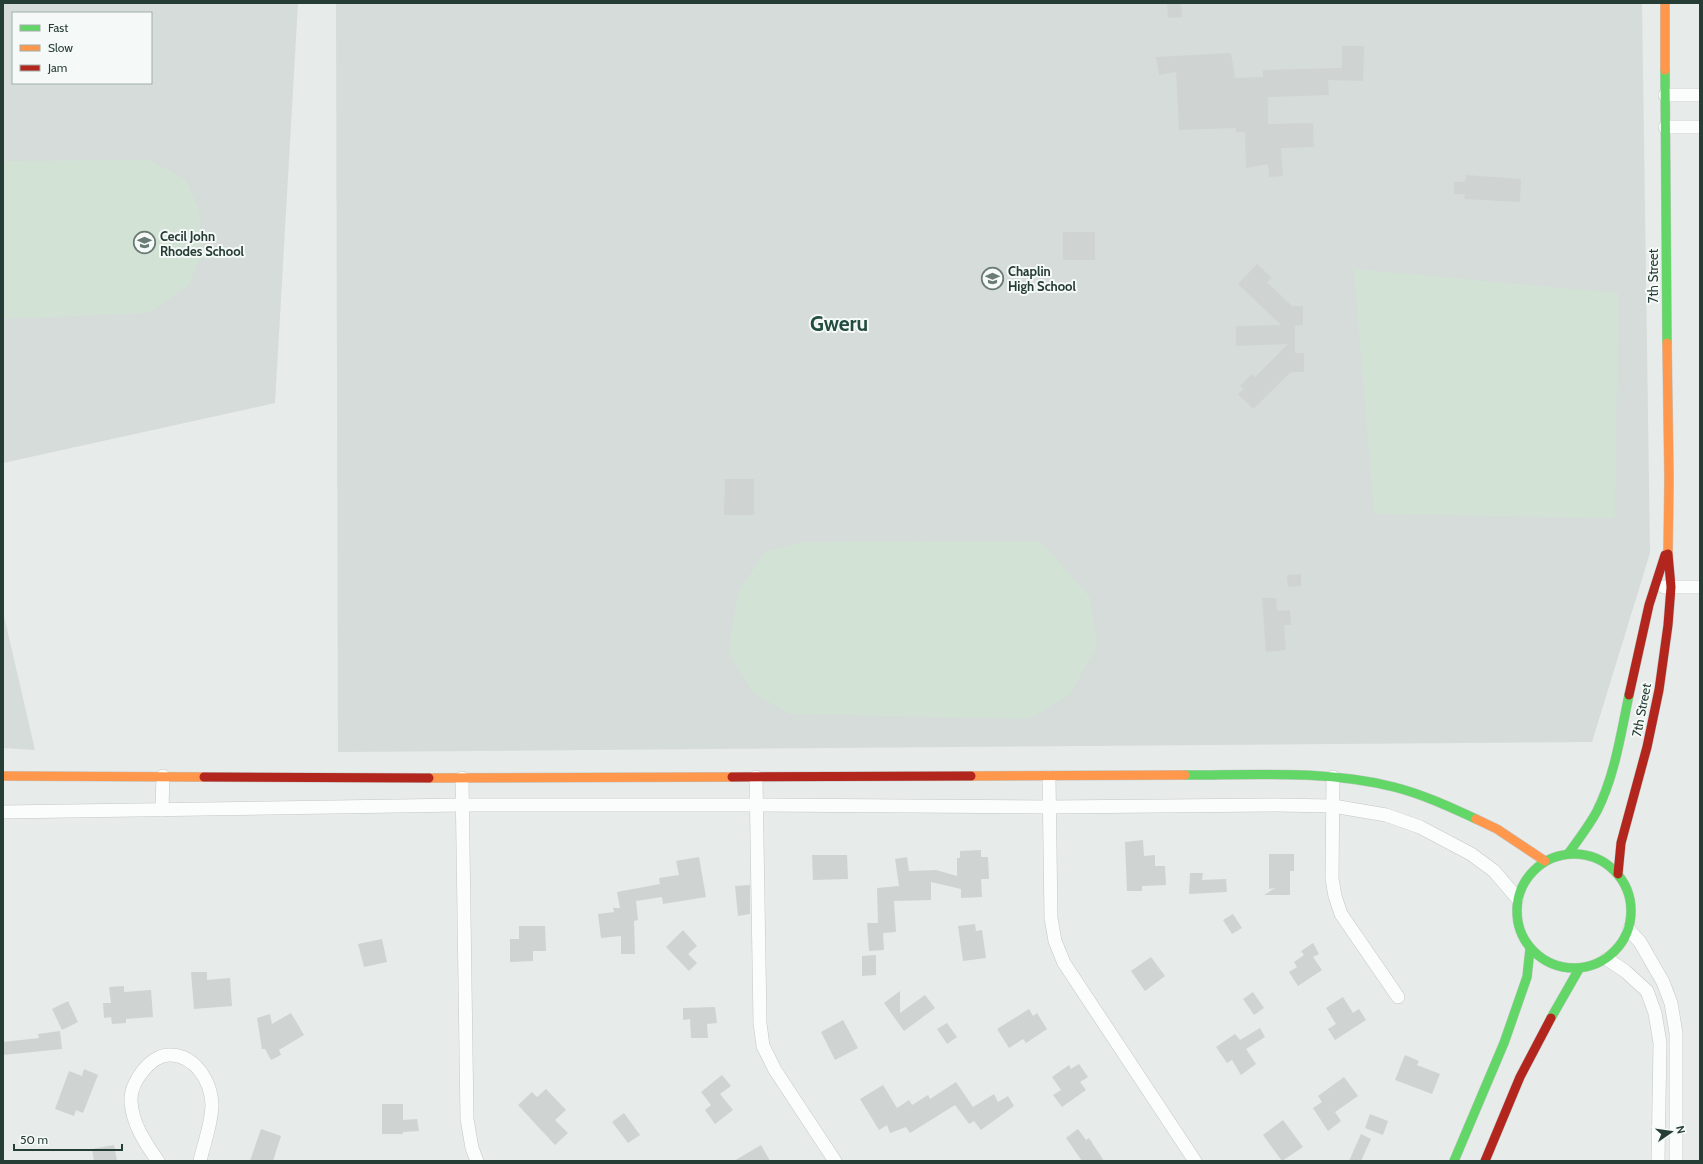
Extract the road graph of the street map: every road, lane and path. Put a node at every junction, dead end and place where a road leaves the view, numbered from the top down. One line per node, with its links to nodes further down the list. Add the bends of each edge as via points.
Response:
1 (1665, 3): 2 (main road, 7th Street)
2 (1665, 95): 3 (street); 4 (main road, 7th Street)
3 (1700, 95)
4 (1665, 127): 5 (street); 6 (main road, 7th Street)
5 (1700, 127)
6 (1668, 548): 7 (main road, 7th Street); 8 (main road, 7th Street)
7 (1654, 586): 8 (street); 22 (main road, 7th Street, via 1621,733 1601,803)
8 (1671, 587): 9 (street); 24 (main road, 7th Street, via 1660,690 1621,843)
9 (1700, 587)
10 (3, 776): 11 (main road)
11 (163, 776): 15 (main road); 20 (street)
12 (756, 777): 13 (main road); 15 (main road); 16 (street)
13 (1049, 777): 14 (main road); 18 (street)
14 (1333, 777): 19 (street); 23 (main road, via 1394,786 1444,804 1497,829)
15 (462, 778): 17 (street)
16 (756, 805): 17 (street); 18 (street); 36 (street, via 760,1023 763,1046 775,1070)
17 (462, 806): 20 (street); 35 (street, via 467,1119)
18 (1050, 806): 19 (street); 37 (street, via 1051,918 1055,941 1064,963)
19 (1333, 806): 25 (street, via 1386,815 1420,827 1472,854 1494,871); 32 (street, via 1332,879 1341,914)
20 (162, 810): 21 (street)
21 (3, 812)
22 (1568, 854): 23 (main road); 24 (main road, via 1587,855 1604,862)
23 (1545, 861): 25 (main road, via 1532,870 1523,883)
24 (1618, 874): 26 (main road, via 1628,891 1632,911)
25 (1518, 898): 27 (main road, via 1516,916 1520,934)
26 (1629, 930): 28 (main road, via 1620,946); 30 (street, via 1640,942)
27 (1530, 949): 29 (main road, via 1544,961 1561,968); 38 (main road, via 1527,977 1504,1043)
28 (1607, 959): 29 (main road); 31 (street, via 1625,970)
29 (1579, 970): 39 (main road, via 1523,1071)
30 (1663, 982): 31 (street); 41 (street, via 1671,1003 1676,1033)
31 (1647, 992): 40 (street, via 1655,1013 1660,1043)
32 (1398, 997)
33 (158, 1161): 34 (street, via 136,1125 131,1100 133,1087 144,1068 158,1059 171,1055 184,1059 200,1069 208,1085 212,1104)
34 (200, 1161)
35 (477, 1161)
36 (835, 1161)
37 (1195, 1161)
38 (1454, 1161)
39 (1484, 1161)
40 (1658, 1161)
41 (1676, 1161)

